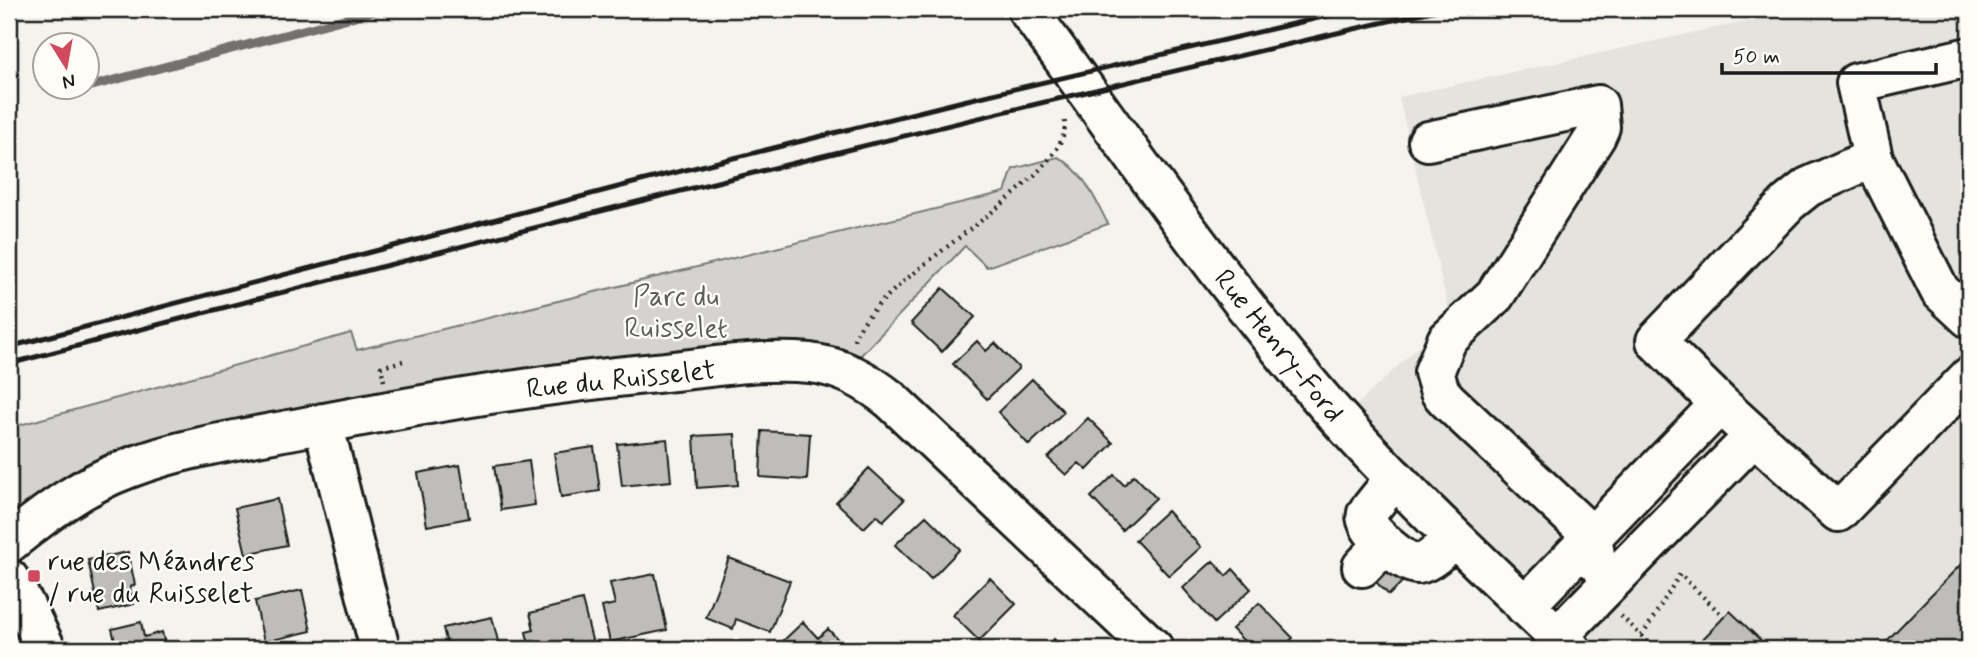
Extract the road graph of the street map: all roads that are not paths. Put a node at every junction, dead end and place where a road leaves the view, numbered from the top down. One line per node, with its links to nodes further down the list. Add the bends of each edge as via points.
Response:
1 (1027, 9): 10 (street, Rue Henry-Ford, via 1294,367)
2 (1969, 57): 4 (street, via 1856,83)
3 (1427, 141): 11 (street, via 1598,104 1596,136 1495,295 1447,340 1434,372 1447,400)
4 (1873, 158): 5 (street, via 1940,291); 7 (street, via 1808,187 1787,204 1656,341)
5 (1969, 318)
6 (1969, 377): 9 (street, via 1838,512)
7 (1720, 404): 9 (street); 11 (street)
8 (323, 423): 13 (street, Rue du Ruisselet, via 132,467 75,494); 19 (street); 20 (street, Rue du Ruisselet, via 632,375 789,362 843,370 891,400)
9 (1754, 436): 15 (street)
10 (1395, 478): 12 (street, Rue Henry-Ford); 12 (street, via 1367,513 1374,555 1422,563)
11 (1592, 536): 15 (street, via 1596,561); 16 (street)
12 (1453, 537): 16 (street, Rue Henry-Ford)
13 (9, 543)
14 (9, 579): 18 (street)
15 (1614, 593): 17 (street)
16 (1525, 606): 17 (street, Rue Henry-Ford)
17 (1564, 643)
18 (46, 649)
19 (380, 649)
20 (1154, 649)

